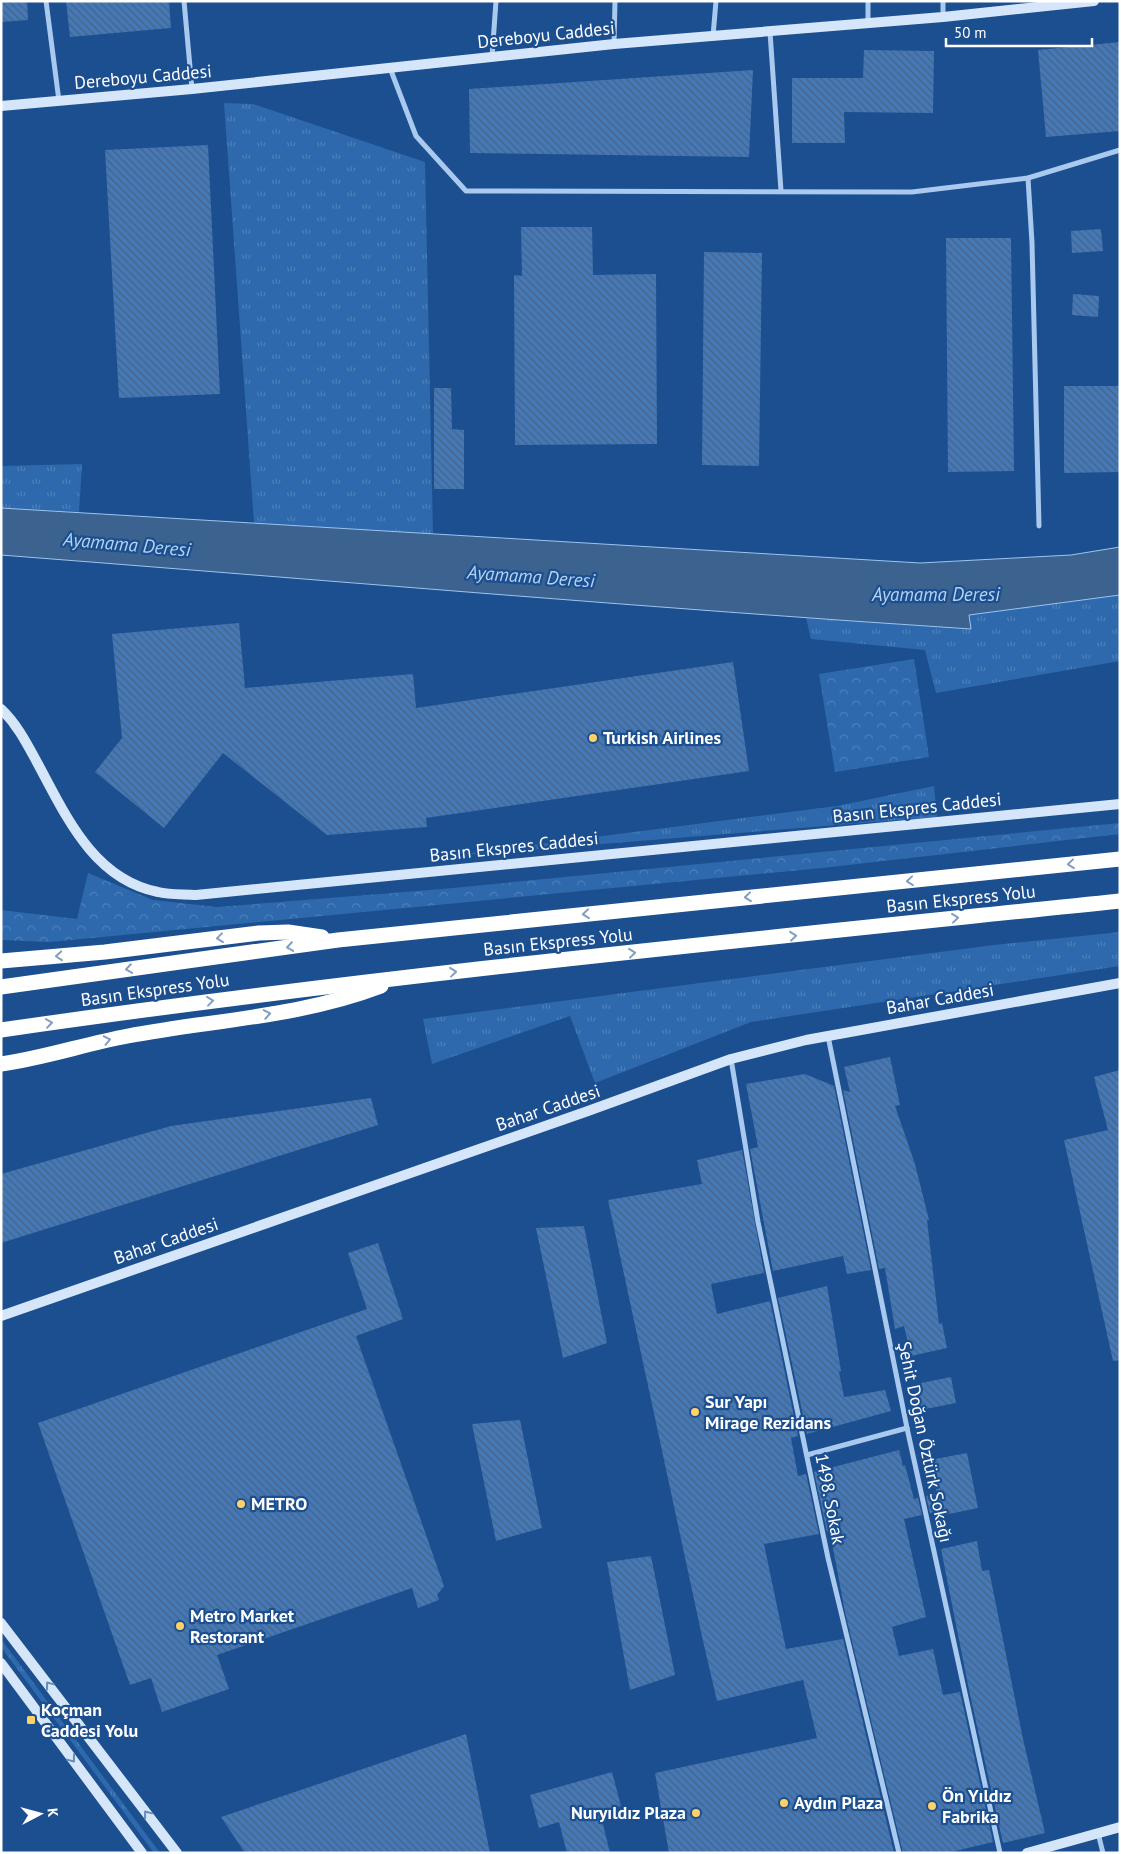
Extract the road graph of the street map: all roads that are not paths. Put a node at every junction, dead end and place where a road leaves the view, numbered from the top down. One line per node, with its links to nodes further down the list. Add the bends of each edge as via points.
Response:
1 (46, 1): 18 (street)
2 (184, 1): 17 (street)
3 (496, 1): 15 (street)
4 (615, 1): 14 (street)
5 (716, 1): 13 (street)
6 (868, 1): 11 (street)
7 (943, 1): 10 (street)
8 (1094, 1): 9 (main road, Dereboyu Caddesi)
9 (1027, 5): 10 (main road, Dereboyu Caddesi)
10 (943, 17): 11 (main road, Dereboyu Caddesi)
11 (868, 23): 12 (main road, Dereboyu Caddesi)
12 (770, 31): 13 (main road, Dereboyu Caddesi); 22 (street)
13 (713, 36): 14 (main road, Dereboyu Caddesi)
14 (614, 44): 15 (main road, Dereboyu Caddesi)
15 (492, 57): 16 (main road, Dereboyu Caddesi)
16 (390, 68): 17 (main road, Dereboyu Caddesi); 22 (street, via 416,136 466,191)
17 (192, 89): 18 (main road, Dereboyu Caddesi)
18 (59, 102): 19 (main road, Dereboyu Caddesi)
19 (1, 106)
20 (1120, 150): 21 (street)
21 (1028, 178): 22 (street, via 912,192); 23 (street)
22 (781, 192)
23 (1040, 526)
24 (1, 709): 25 (main road, Basın Ekspres Caddesi, via 20,732 77,834 100,861 113,873 158,892 196,895)
25 (1120, 804)
26 (1120, 859): 28 (highway, Basın Ekspress Yolu, one-way to 28)
27 (1120, 901): 30 (highway, Basın Ekspress Yolu, one-way to 27)
28 (338, 940): 29 (highway, one-way to 29, via 288,932 259,933 105,952); 32 (highway, Basın Ekspress Yolu, one-way to 32)
29 (1, 959)
30 (404, 977): 33 (highway, Basın Ekspress Yolu, one-way to 30); 36 (highway, one-way to 30, via 128,1036 308,1007 353,997)
31 (1120, 983): 34 (main road, Bahar Caddesi)
32 (1, 987)
33 (1, 1030)
34 (828, 1036): 35 (main road, Bahar Caddesi); 38 (street, Şehit Doğan Öztürk Sokağı)
35 (731, 1059): 37 (main road, Bahar Caddesi); 39 (street, 1498. Sokak, via 758,1222)
36 (4, 1064)
37 (1, 1316)
38 (907, 1428): 39 (street); 47 (street, Şehit Doğan Öztürk Sokağı)
39 (808, 1456): 46 (street, 1498. Sokak, via 828,1558)
40 (1, 1623): 45 (main road, one-way to 40)
41 (1, 1664): 44 (main road, one-way to 44)
42 (1120, 1827): 43 (main road)
43 (1098, 1833): 48 (main road); 49 (street)
44 (142, 1853)
45 (177, 1853)
46 (899, 1853)
47 (1000, 1853)
48 (1027, 1853)
49 (1103, 1853)

